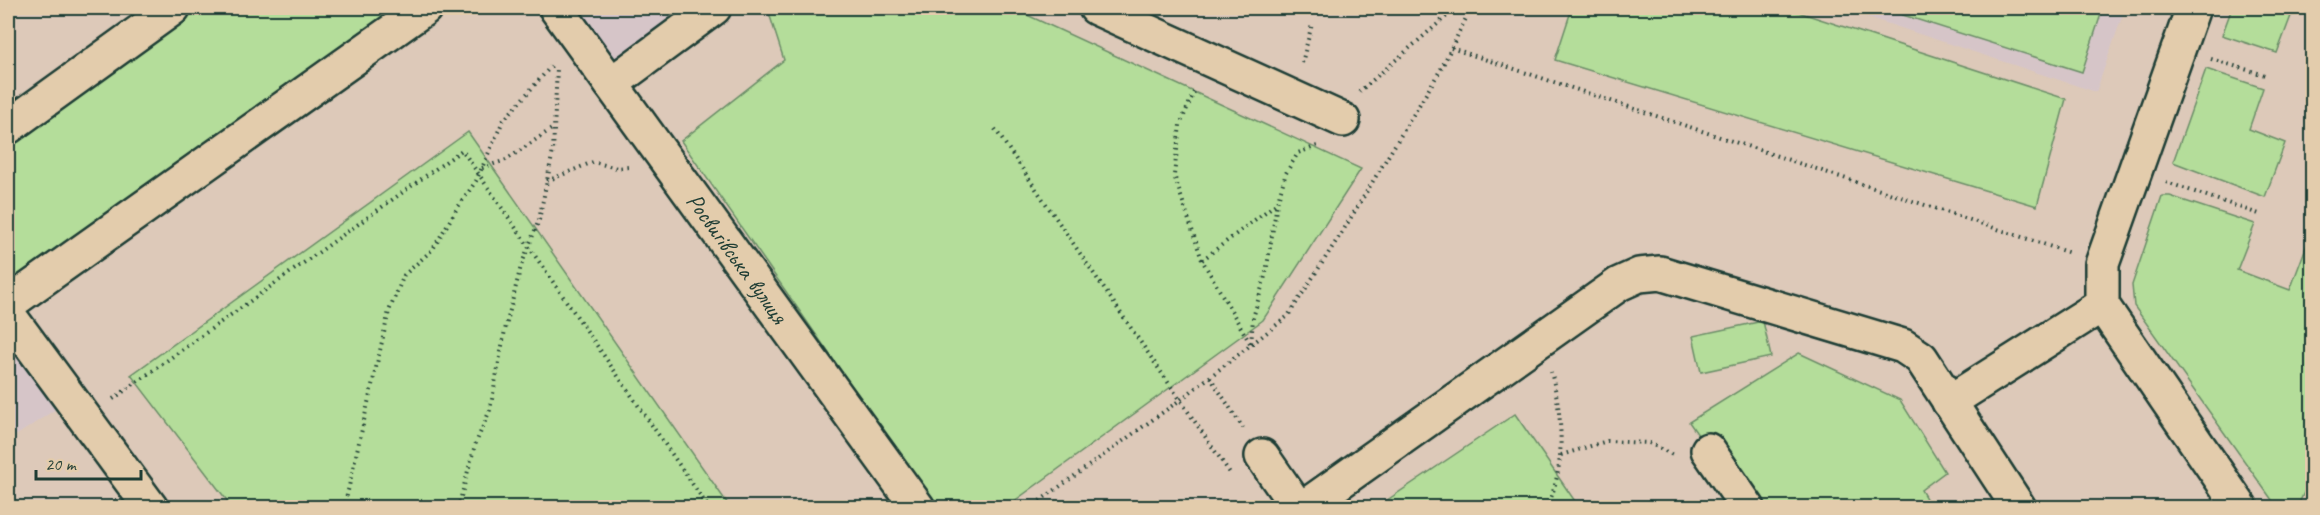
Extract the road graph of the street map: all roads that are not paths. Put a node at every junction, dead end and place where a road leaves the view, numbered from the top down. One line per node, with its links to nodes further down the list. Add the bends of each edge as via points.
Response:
1 (173, 8): 9 (street)
2 (425, 8): 10 (street)
3 (556, 8): 7 (street, Росвигівська вулиця)
4 (714, 8): 7 (street)
5 (1096, 8): 8 (street)
6 (2193, 8): 11 (street, via 2102,264)
7 (611, 84): 17 (street, Росвигівська вулиця)
8 (1343, 120)
9 (8, 127)
10 (8, 304)
11 (2102, 305): 13 (street); 22 (street)
12 (8, 314): 16 (street)
13 (1949, 402): 19 (street, via 1921,358 1903,346 1660,273 1639,275 1618,284); 21 (street)
14 (1694, 454): 20 (street)
15 (1262, 456): 18 (street)
16 (151, 507)
17 (918, 507)
18 (1298, 507)
19 (1303, 507)
20 (1748, 507)
21 (2019, 507)
22 (2241, 507)

